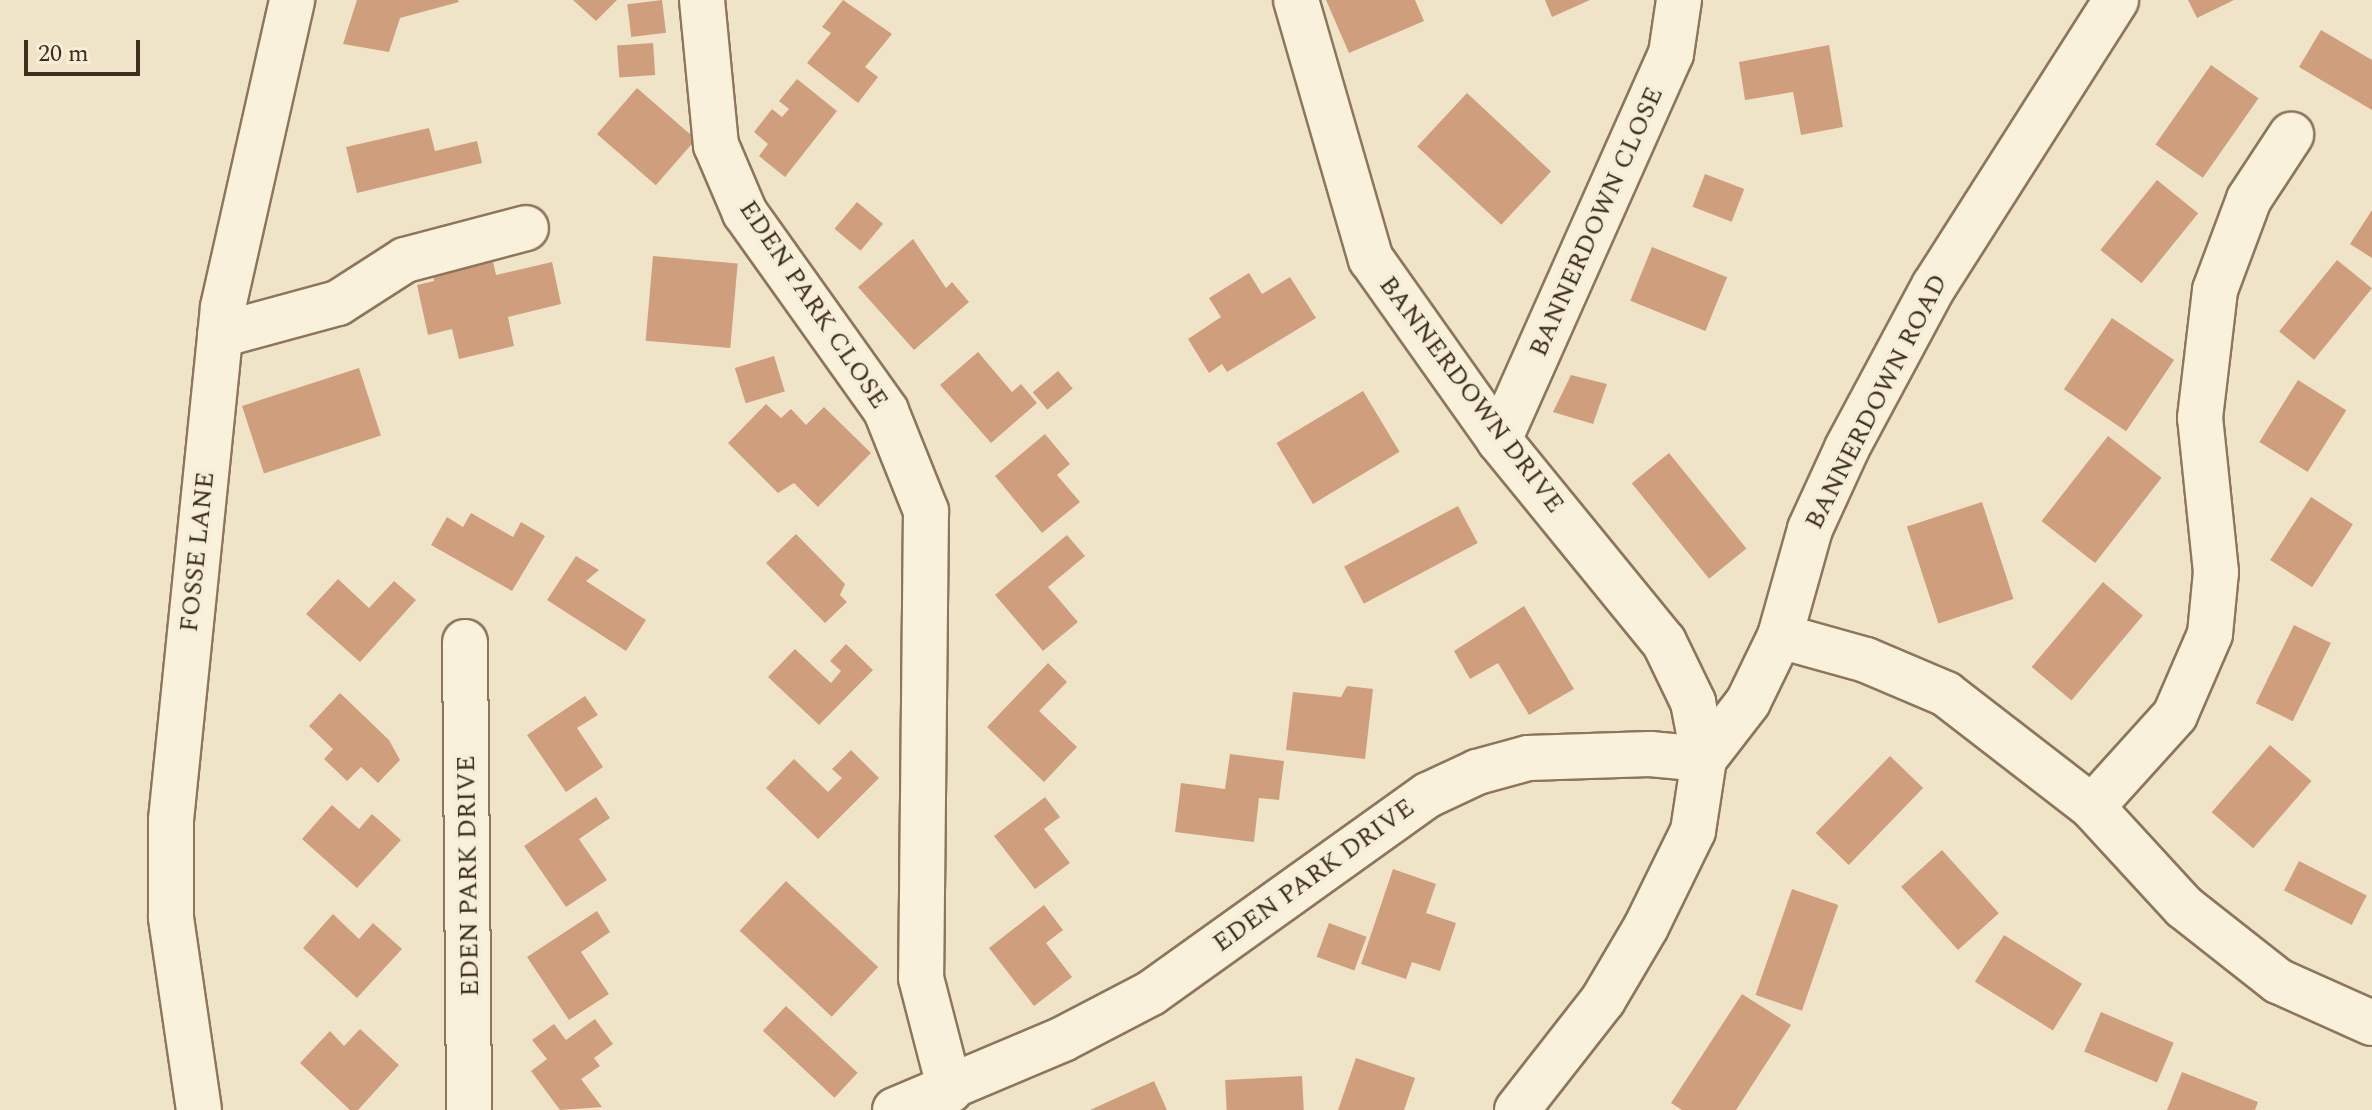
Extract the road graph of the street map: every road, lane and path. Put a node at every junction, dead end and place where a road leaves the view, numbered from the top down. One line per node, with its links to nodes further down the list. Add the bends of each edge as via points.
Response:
1 (292, 0): 8 (street, FOSSE LANE)
2 (702, 0): 15 (street, EDEN PARK CLOSE, via 716,145 745,213 886,411 926,511 921,978)
3 (1296, 0): 9 (street, BANNERDOWN DRIVE, via 1371,259)
4 (1679, 0): 9 (street, BANNERDOWN CLOSE, via 1671,54)
5 (2116, 0): 10 (street, BANNERDOWN ROAD, via 1934,286 1847,448 1810,529)
6 (2291, 135): 13 (street, via 2249,199 2215,290 2200,418 2216,572 2210,634 2175,715)
7 (526, 228): 8 (street, via 405,260 338,303)
8 (220, 335): 16 (street, FOSSE LANE, via 171,820 171,917)
9 (1499, 440): 12 (street, BANNERDOWN DRIVE, via 1664,642 1693,702)
10 (1780, 636): 12 (street, BANNERDOWN ROAD, via 1748,702); 13 (street, via 1866,660 1946,694)
11 (465, 642): 17 (street, EDEN PARK DRIVE)
12 (1704, 759): 15 (street, EDEN PARK DRIVE, via 1650,754 1528,758 1477,772 1428,795 1151,993); 19 (street, BANNERDOWN ROAD, via 1693,831 1646,927 1603,1000)
13 (2092, 807): 14 (street, via 2184,907 2278,981)
14 (2372, 1023)
15 (950, 1090): 18 (street, EDEN PARK DRIVE)
16 (199, 1110)
17 (469, 1110)
18 (895, 1110)
19 (1517, 1110)

